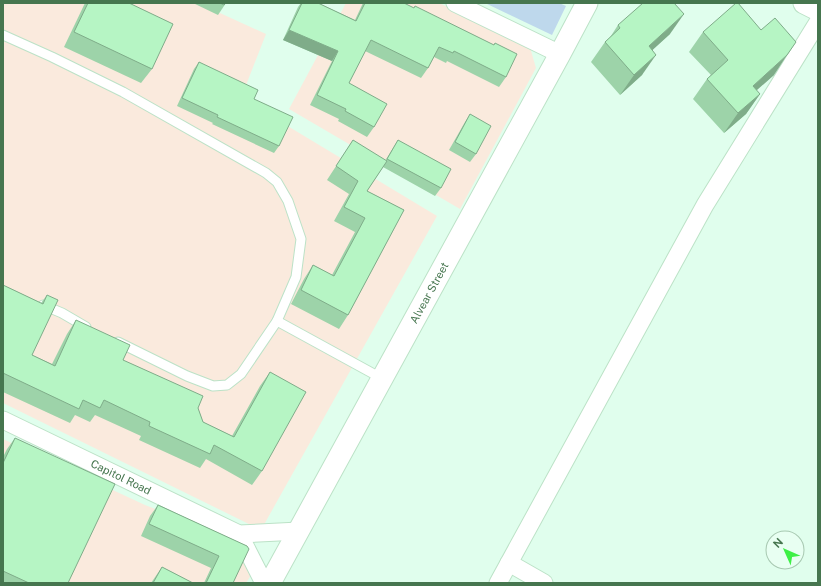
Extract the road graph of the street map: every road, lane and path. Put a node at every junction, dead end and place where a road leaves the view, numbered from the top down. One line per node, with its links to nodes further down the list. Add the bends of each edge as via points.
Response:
1 (455, 3): 7 (street)
2 (804, 3): 4 (street)
3 (585, 4): 7 (street, Alvear Street)
4 (818, 10)
5 (818, 22): 16 (street, via 705,205)
6 (3, 34): 9 (lane, via 123,92 266,173 277,182 288,201 301,239 296,277)
7 (560, 54): 12 (street, Alvear Street)
8 (36, 302): 10 (lane, via 62,313)
9 (277, 322): 11 (lane, via 241,374 228,384 213,386); 12 (lane)
10 (94, 332)
11 (107, 337)
12 (382, 379): 14 (street, Alvear Street)
13 (3, 420): 15 (street, Capitol Road)
14 (299, 531): 15 (street, Capitol Road); 18 (street, Alvear Street)
15 (239, 534): 17 (street)
16 (509, 563): 19 (street); 20 (street)
17 (264, 583)
18 (270, 583)
19 (498, 583)
20 (544, 583)

